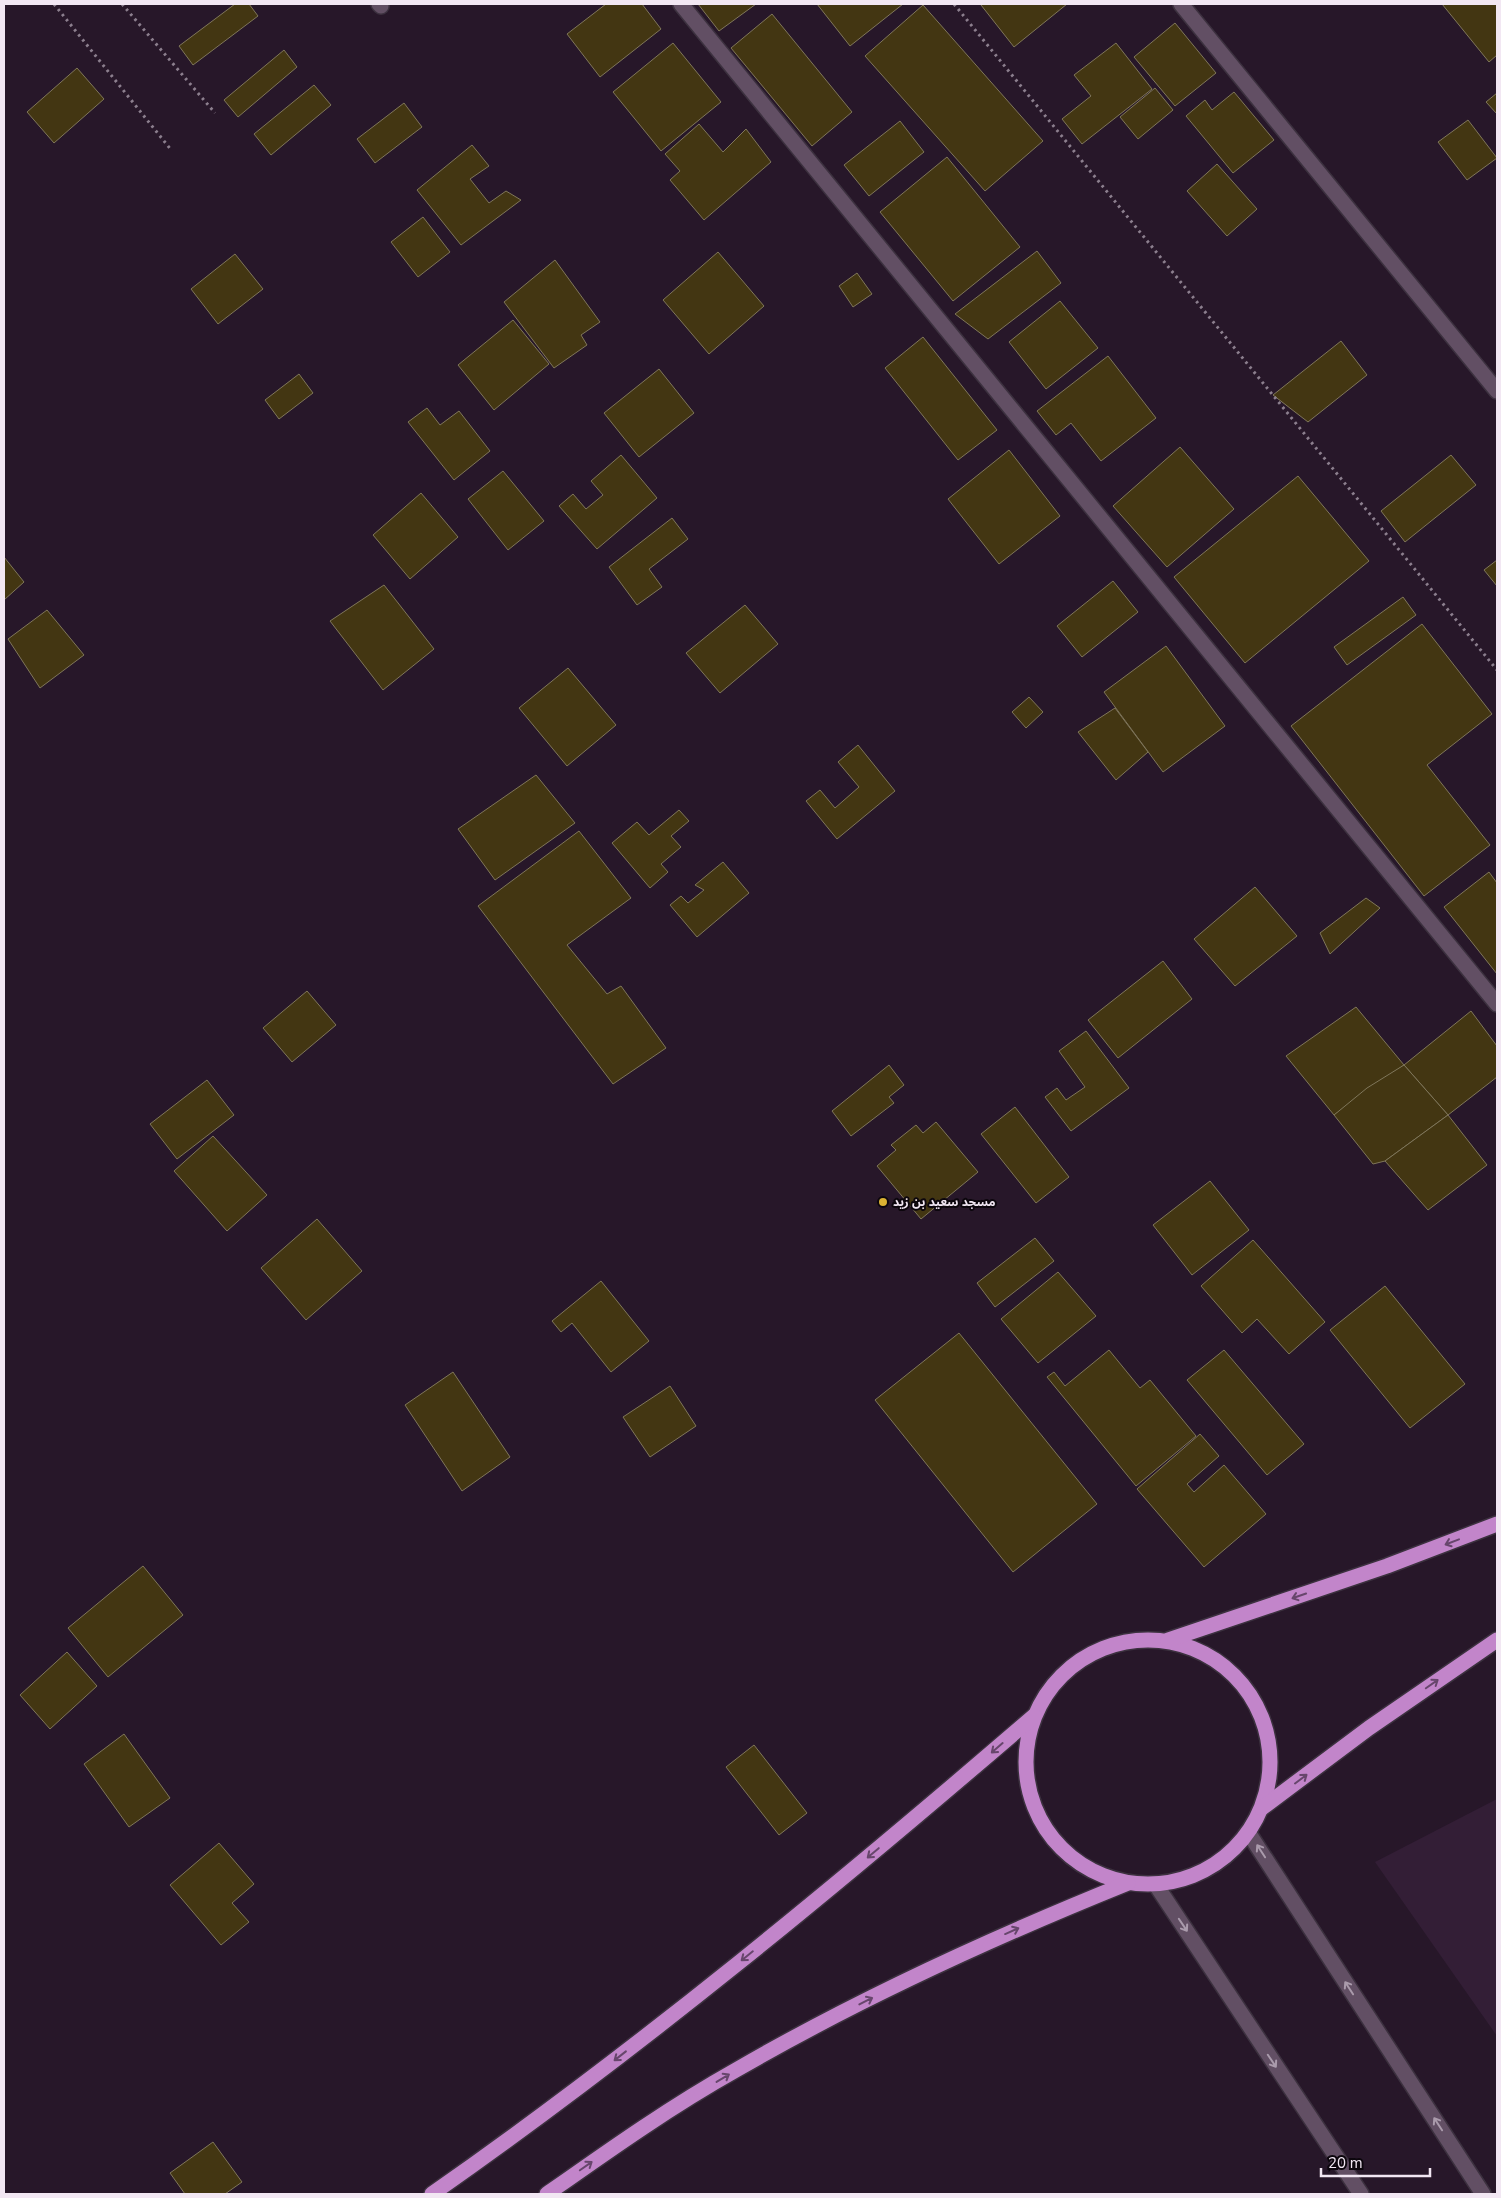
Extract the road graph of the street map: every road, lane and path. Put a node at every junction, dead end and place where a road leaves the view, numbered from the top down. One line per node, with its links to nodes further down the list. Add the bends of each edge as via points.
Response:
1 (54, 4): 7 (path)
2 (122, 4): 6 (path)
3 (681, 4): 10 (street)
4 (954, 4): 9 (path)
5 (1181, 4): 8 (street)
6 (216, 113)
7 (172, 151)
8 (1497, 391)
9 (1497, 670)
10 (1497, 1004)
11 (1497, 1524): 12 (highway, one-way to 12, via 1387,1566)
12 (1168, 1640): 14 (highway, via 1113,1644 1088,1655 1066,1671 1047,1692); 15 (highway, via 1194,1648 1218,1661 1239,1679 1255,1702 1266,1727 1271,1754 1270,1782)
13 (1497, 1640): 15 (highway, one-way to 13, via 1369,1728)
14 (1034, 1716): 17 (highway, via 1026,1743 1025,1770 1030,1797 1041,1822 1057,1845 1077,1863 1101,1876); 19 (highway, one-way to 19, via 721,1977 529,2125)
15 (1262, 1808): 16 (highway)
16 (1248, 1832): 18 (highway, via 1230,1853 1208,1869 1183,1880); 22 (street, one-way to 16)
17 (1128, 1883): 18 (highway); 20 (highway, one-way to 17, via 670,2110 801,2033 962,1953)
18 (1156, 1885): 21 (street, one-way to 21)
19 (432, 2194)
20 (547, 2194)
21 (1361, 2194)
22 (1483, 2194)

